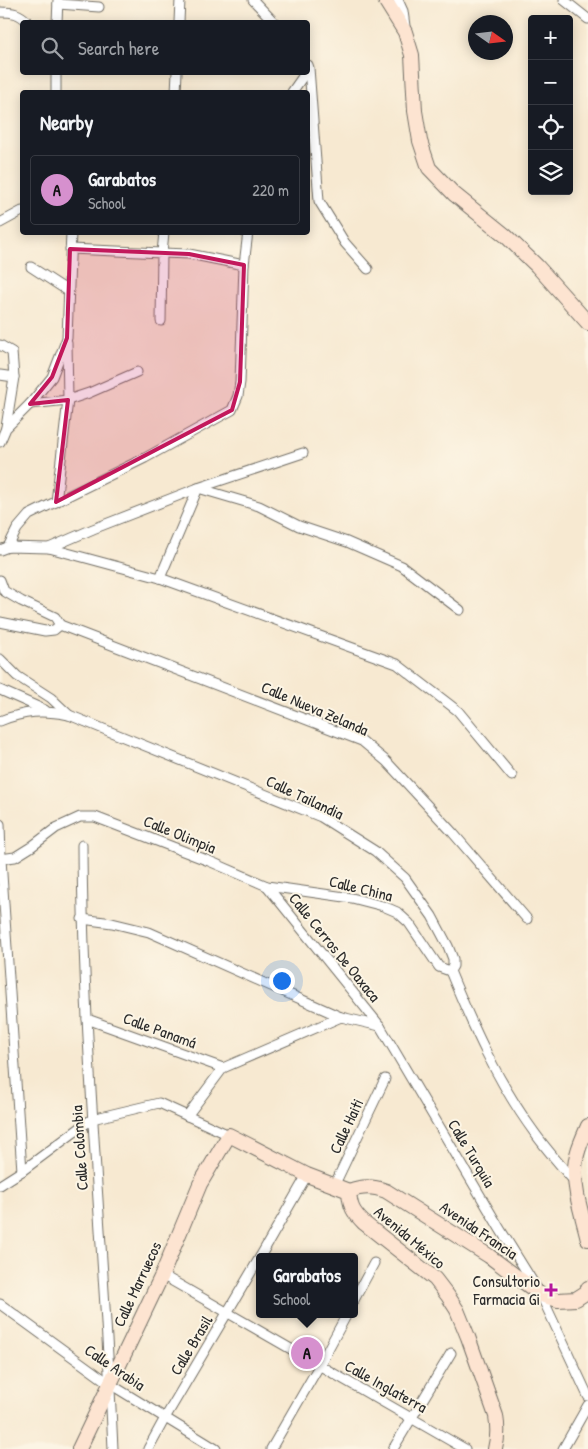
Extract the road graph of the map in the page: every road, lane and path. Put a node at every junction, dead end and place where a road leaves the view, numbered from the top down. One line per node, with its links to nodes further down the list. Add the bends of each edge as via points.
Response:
1 (180, 0): 12 (street)
2 (253, 0): 13 (street)
3 (385, 0): 14 (street)
4 (398, 0): 14 (street)
5 (564, 0): 9 (street)
6 (58, 2): 7 (street); 11 (street)
7 (99, 7)
8 (0, 12): 10 (street, via 20,14)
9 (588, 19)
10 (26, 20)
11 (57, 20)
12 (179, 20)
13 (272, 20)
14 (405, 32): 36 (street, via 412,55 420,141 429,168 537,266)
15 (56, 75): 19 (street)
16 (177, 75): 20 (street)
17 (304, 75): 21 (street)
18 (308, 75): 22 (street)
19 (56, 90)
20 (176, 90)
21 (293, 90)
22 (310, 90)
23 (310, 93): 33 (street, via 319,201 345,242)
24 (20, 212): 25 (street)
25 (0, 223)
26 (71, 235): 29 (street)
27 (164, 235): 30 (street)
28 (248, 235): 31 (street)
29 (70, 250): 30 (street); 34 (street)
30 (162, 253): 31 (street, via 189,254); 35 (street)
31 (244, 265): 48 (street, via 240,382 232,410)
32 (31, 267): 34 (street)
33 (368, 269)
34 (68, 291): 37 (street)
35 (161, 321)
36 (588, 323)
37 (66, 338): 42 (street); 43 (street, via 52,377)
38 (0, 345): 41 (street, via 12,352)
39 (138, 372): 42 (street)
40 (0, 375): 41 (street)
41 (14, 377): 44 (street)
42 (68, 400): 43 (street); 48 (street)
43 (30, 404): 44 (street)
44 (3, 427): 45 (street)
45 (0, 442)
46 (303, 453): 47 (street)
47 (198, 488): 49 (street); 51 (street); 53 (street, via 259,506 298,526 347,542 402,566)
48 (56, 502): 50 (street, via 29,515)
49 (49, 548): 50 (street); 51 (street)
50 (4, 549)
51 (160, 578): 61 (street, via 397,664 458,711)
52 (0, 580): 55 (street, via 4,591 56,617)
53 (460, 610)
54 (0, 622): 55 (street, via 46,631)
55 (60, 625): 67 (street, Calle Nueva Zelanda, via 362,741 386,761 453,833)
56 (0, 659): 59 (street, via 17,676 51,698)
57 (0, 690): 58 (street)
58 (47, 711): 59 (street, Calle Tailandia); 60 (street, via 18,714)
59 (68, 714): 68 (street, Calle Tailandia, via 321,818 375,850 405,878 432,916 453,959)
60 (0, 720)
61 (512, 776)
62 (0, 824): 64 (street)
63 (82, 845): 66 (street, Calle Colombia)
64 (0, 859): 65 (street, Calle Olimpia, via 15,857 56,828 80,817 95,817); 78 (street)
65 (267, 886): 68 (street, Calle China, via 352,898 397,912 409,923 439,967); 71 (street, Calle Cerros De Oaxaca)
66 (82, 919): 69 (street, via 149,932); 70 (street, Calle Colombia)
67 (527, 919)
68 (450, 971): 80 (street, Calle Tailandia, via 501,1081 534,1132)
69 (341, 1017): 71 (street); 72 (street)
70 (87, 1019): 72 (street, Calle Panamá); 75 (street, Calle Colombia)
71 (380, 1026): 92 (street, Calle Turquia)
72 (223, 1068): 74 (street)
73 (385, 1079): 82 (street, Calle Haiti)
74 (187, 1116): 75 (street, via 159,1103); 77 (street)
75 (92, 1119): 78 (street); 98 (street, Calle Colombia)
76 (588, 1126): 80 (street, via 578,1152)
77 (229, 1136): 79 (street); 89 (street, Calle Marruecos, via 200,1184)
78 (22, 1171): 81 (street)
79 (307, 1175): 82 (street); 86 (street, Calle Brasil)
80 (575, 1182): 84 (street)
81 (0, 1185)
82 (334, 1186): 83 (street)
83 (349, 1191): 92 (street, Avenida Francia, via 368,1186 386,1191 489,1256); 110 (street, Avenida México, via 355,1214 435,1280 457,1310 496,1416)
84 (584, 1210): 85 (street)
85 (588, 1239)
86 (262, 1253)
87 (374, 1263): 91 (street)
88 (256, 1264): 94 (street, Calle Brasil)
89 (162, 1274): 94 (street, Calle Inglaterra); 98 (street, Calle Marruecos)
90 (588, 1292): 92 (street, Avenida Francia, via 576,1299 558,1300)
91 (358, 1293)
92 (540, 1295): 99 (street, Calle Turquia)
93 (0, 1304): 98 (street, Calle Arabia)
94 (228, 1312): 97 (street, Calle Inglaterra); 101 (street, Calle Brasil)
95 (345, 1318): 97 (street)
96 (451, 1353): 102 (street)
97 (319, 1366): 102 (street, Calle Inglaterra); 107 (street)
98 (110, 1384): 101 (street, Calle Arabia); 103 (street, Calle Marruecos); 104 (street, Calle Colombia)
99 (588, 1396)
100 (588, 1405): 111 (street)
101 (165, 1418): 105 (street, Calle Brasil); 106 (street, Calle Arabia)
102 (412, 1418): 108 (street); 109 (street, Calle Inglaterra)
103 (79, 1449)
104 (112, 1449)
105 (148, 1449)
106 (216, 1449)
107 (271, 1449)
108 (393, 1449)
109 (465, 1449)
110 (495, 1449)
111 (563, 1449)

